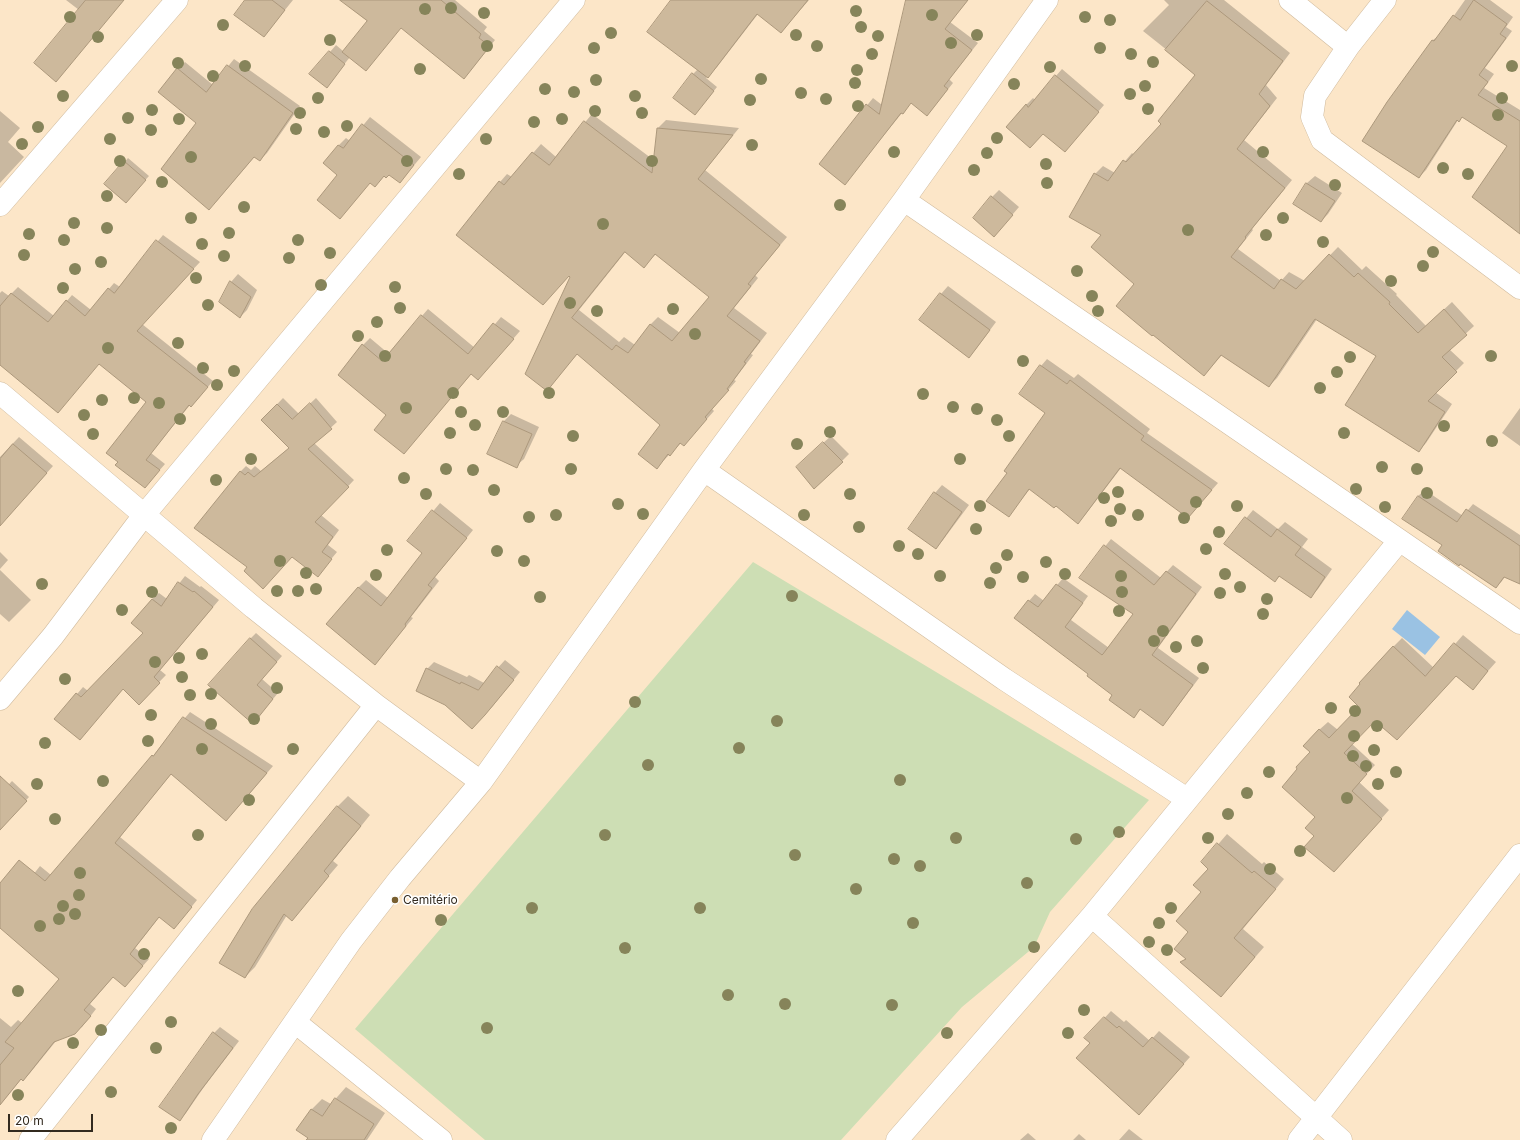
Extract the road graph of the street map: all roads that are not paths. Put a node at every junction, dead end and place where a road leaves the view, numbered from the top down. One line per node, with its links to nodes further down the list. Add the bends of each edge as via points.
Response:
1 (177, 0): 8 (street)
2 (574, 0): 12 (street)
3 (1047, 0): 7 (street)
4 (1290, 0): 6 (street)
5 (1385, 0): 6 (street)
6 (1348, 47): 9 (street, via 1315,96 1312,117 1322,140)
7 (904, 200): 11 (street); 13 (street)
8 (0, 205)
9 (1520, 288)
10 (0, 393): 12 (street)
11 (704, 470): 17 (street); 18 (street, via 998,674)
12 (144, 515): 15 (street, via 53,636); 16 (street, via 254,608)
13 (1399, 541): 14 (street); 18 (street)
14 (1520, 623)
15 (0, 699)
16 (376, 704): 17 (street); 23 (street)
17 (481, 782): 21 (street, via 395,884)
18 (1186, 799): 20 (street)
19 (1520, 855): 22 (street)
20 (1092, 916): 22 (street); 26 (street)
21 (296, 1022): 24 (street); 25 (street)
22 (1316, 1118): 27 (street); 28 (street)
23 (30, 1140)
24 (213, 1140)
25 (442, 1140)
26 (897, 1140)
27 (1299, 1140)
28 (1341, 1140)

